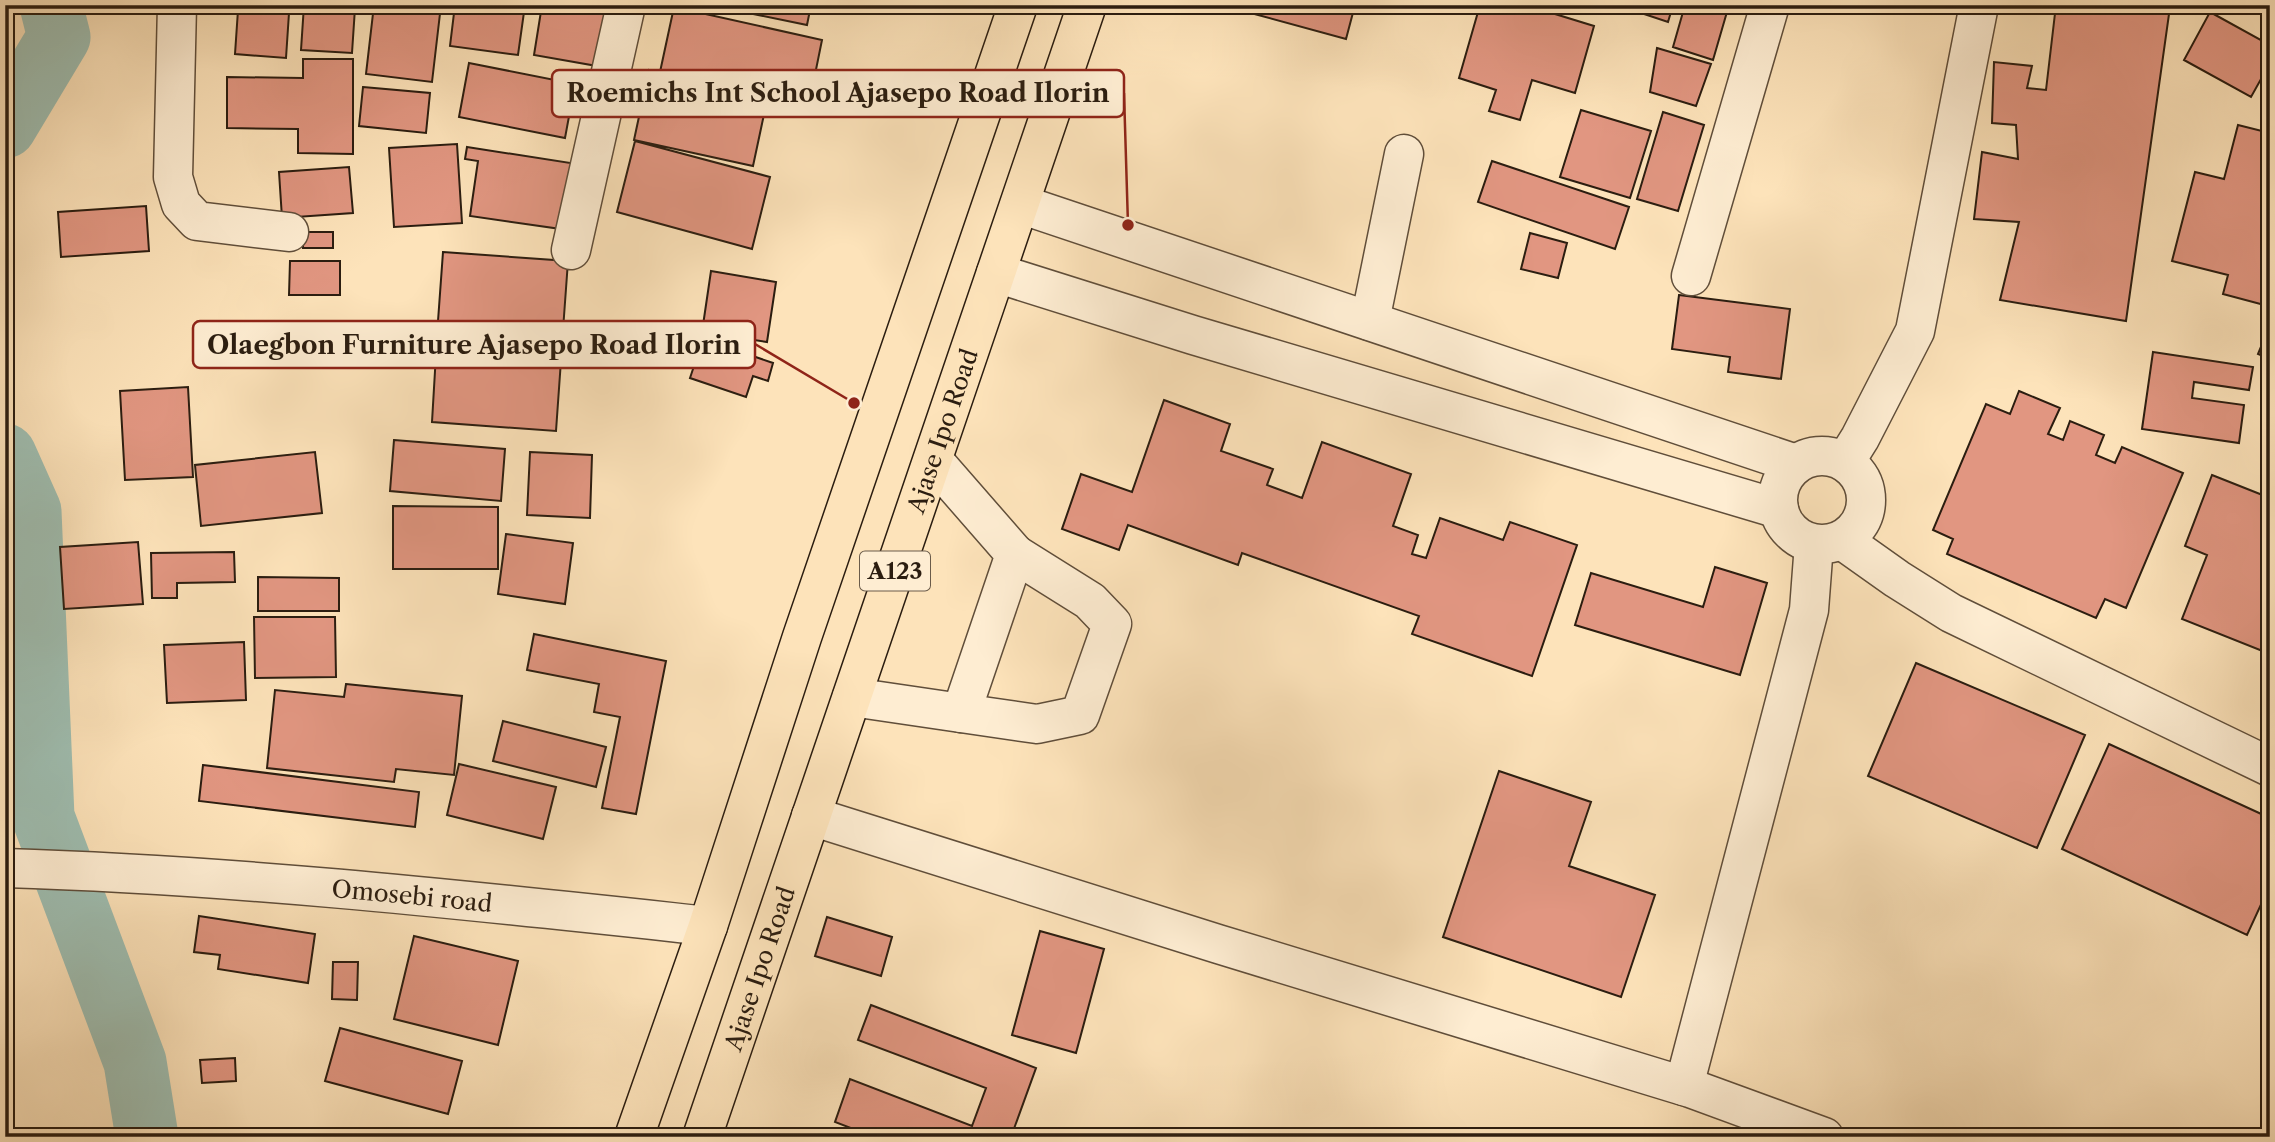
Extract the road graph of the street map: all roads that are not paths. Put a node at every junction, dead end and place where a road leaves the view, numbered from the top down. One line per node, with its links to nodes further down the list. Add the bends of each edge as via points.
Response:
1 (177, 5): 9 (street, via 173,177 181,204 197,222)
2 (626, 5): 10 (street)
3 (1018, 5): 25 (highway, A123, via 806,623)
4 (1087, 5): 8 (highway, Ajase Ipo Road / A123)
5 (1770, 5): 12 (street)
6 (1979, 5): 15 (street, via 1915,331)
7 (1404, 153): 13 (street)
8 (1020, 204): 11 (highway, Ajase Ipo Road / A123); 13 (street)
9 (289, 232)
10 (570, 250)
11 (996, 273): 14 (highway, Ajase Ipo Road / A123); 17 (street)
12 (1691, 276)
13 (1370, 321): 16 (street)
14 (933, 460): 19 (street); 20 (highway, Ajase Ipo Road / A123)
15 (1845, 462): 16 (street, via 1812,456); 18 (street, via 1859,475 1866,493 1865,511 1857,528)
16 (1796, 464): 17 (street, via 1784,476 1778,492)
17 (1779, 509): 18 (street, via 1798,538)
18 (1828, 542): 22 (street, via 1951,612); 26 (street)
19 (1015, 554): 21 (street); 21 (street, via 1090,601 1112,624 1080,715 1037,724)
20 (852, 697): 21 (street); 23 (highway, Ajase Ipo Road / A123)
21 (961, 713)
22 (2270, 767)
23 (811, 816): 26 (street); 28 (highway, Ajase Ipo Road / A123)
24 (5, 868): 25 (street, Omosebi road, via 116,871 399,894)
25 (708, 926): 27 (highway, A123)
26 (1684, 1086): 29 (street)
27 (634, 1137)
28 (702, 1137)
29 (1824, 1137)

